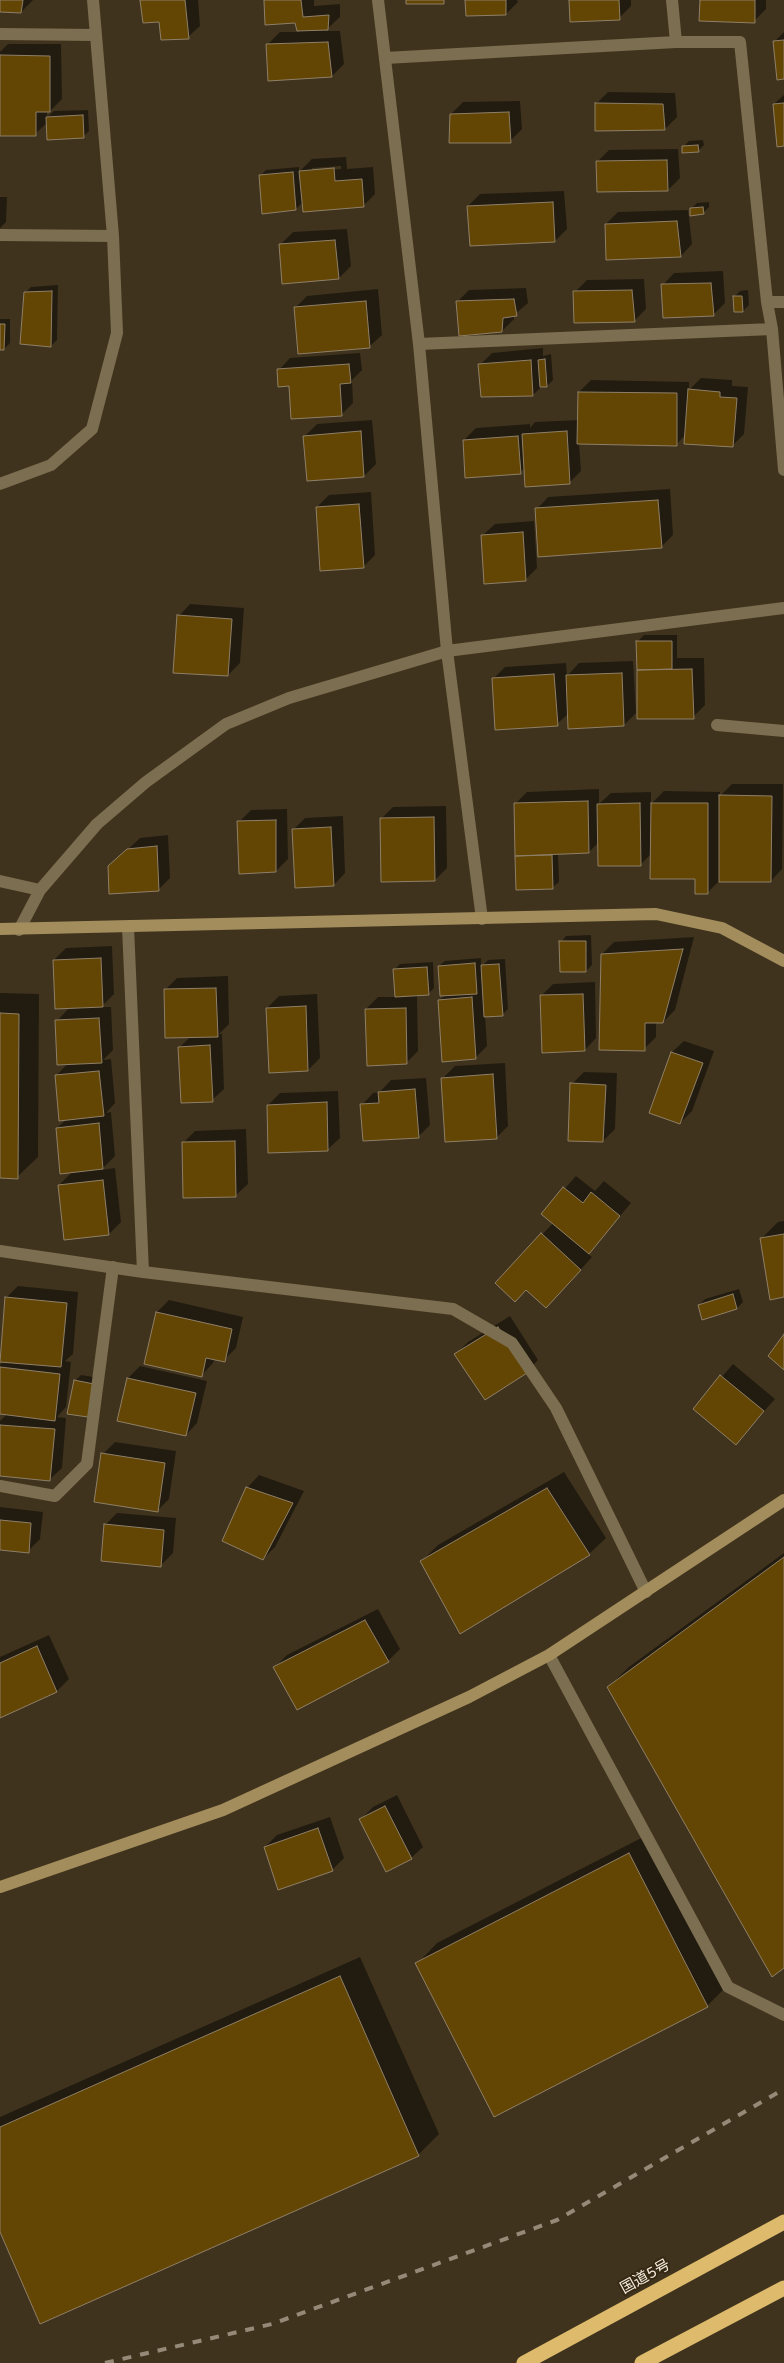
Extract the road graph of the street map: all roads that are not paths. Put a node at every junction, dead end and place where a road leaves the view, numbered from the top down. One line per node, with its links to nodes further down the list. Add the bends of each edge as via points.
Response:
1 (93, 0): 5 (street)
2 (378, 0): 7 (street)
3 (672, 0): 6 (street)
4 (0, 34): 5 (street)
5 (96, 35): 9 (street)
6 (676, 42): 7 (street); 10 (street, via 740,42)
7 (385, 58): 13 (street)
8 (0, 235): 9 (street)
9 (113, 236): 15 (street, via 117,333 92,429 51,465)
10 (767, 302): 11 (street); 12 (street)
11 (784, 302)
12 (772, 329): 13 (street); 14 (street)
13 (419, 344): 17 (street)
14 (784, 470)
15 (0, 484)
16 (784, 608): 17 (street)
17 (447, 651): 21 (street, via 288,698 226,724 146,782 98,824); 22 (street)
18 (717, 725): 19 (street)
19 (784, 731)
20 (0, 880): 21 (street)
21 (40, 890): 25 (street)
22 (482, 919): 23 (street); 26 (street, via 656,914 722,928)
23 (128, 927): 25 (street); 29 (street)
24 (0, 929): 25 (street)
25 (19, 930)
26 (784, 961)
27 (0, 1251): 28 (street)
28 (113, 1267): 29 (street); 30 (street, via 87,1464 55,1496)
29 (143, 1272): 32 (street, via 453,1309 512,1343 556,1408)
30 (0, 1486)
31 (784, 1500): 32 (street)
32 (646, 1592): 33 (street)
33 (549, 1655): 34 (street, via 469,1697 223,1810); 35 (street, via 728,1988)
34 (0, 1887)
35 (784, 2015)
36 (784, 2222): 38 (highway, 国道5号)
37 (784, 2288): 39 (highway)
38 (524, 2363)
39 (642, 2363)

